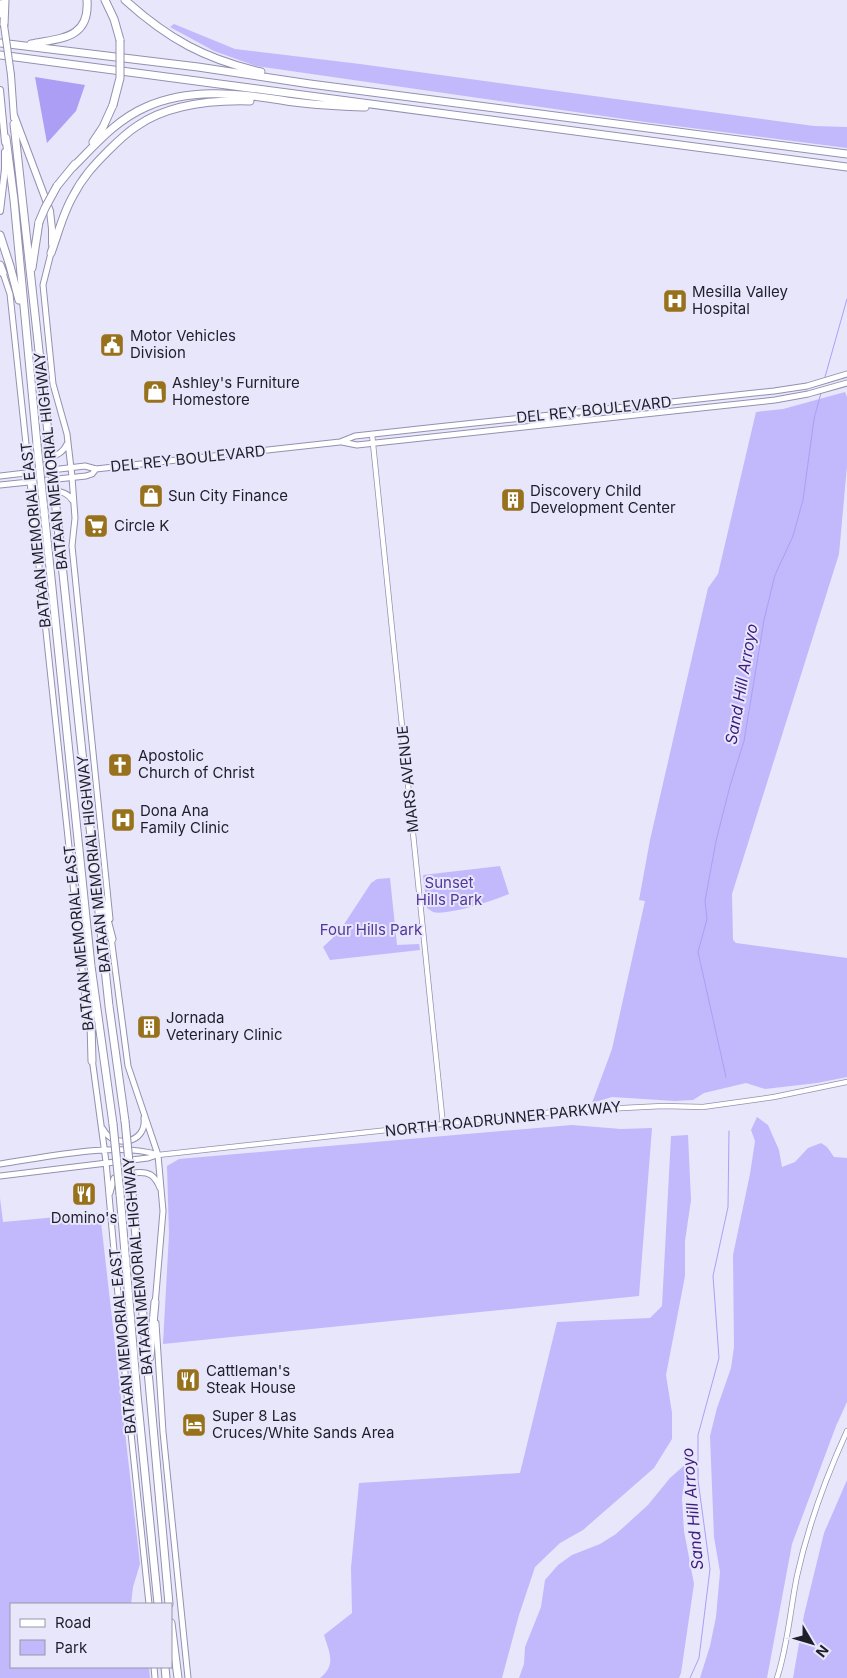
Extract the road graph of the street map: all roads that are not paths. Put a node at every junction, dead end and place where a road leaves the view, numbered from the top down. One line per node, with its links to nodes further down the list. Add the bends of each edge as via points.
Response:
1 (5, 0): 6 (highway)
2 (87, 0): 8 (highway, via 82,23 71,36)
3 (105, 0): 18 (highway, bridge, via 120,40 120,78 114,105 103,127)
4 (125, 0): 10 (highway, via 153,24 199,53 232,66)
5 (0, 3): 6 (main road)
6 (4, 24): 14 (highway, bridge)
7 (0, 43): 8 (highway)
8 (23, 46): 10 (highway)
9 (0, 55): 13 (highway)
10 (310, 84): 17 (highway)
11 (0, 90): 16 (highway)
12 (282, 100): 13 (highway); 18 (highway, via 202,94 161,101 112,128); 22 (highway, via 183,106 137,126 80,182)
13 (399, 107): 19 (highway)
14 (14, 114): 15 (highway); 22 (highway, via 50,211)
15 (14, 124): 16 (highway); 25 (highway, BATAAN MEMORIAL HIGHWAY)
16 (3, 138): 20 (highway, via 5,169); 26 (highway, BATAAN MEMORIAL HIGHWAY, via 14,200)
17 (847, 154)
18 (73, 167): 25 (highway, bridge, via 44,208)
19 (847, 167)
20 (0, 211)
21 (0, 236): 26 (highway, via 15,284)
22 (51, 253): 39 (main road, via 43,286 53,384)
23 (0, 263): 24 (highway)
24 (4, 273): 41 (main road, BATAAN MEMORIAL EAST, via 10,294)
25 (30, 273): 51 (highway, BATAAN MEMORIAL HIGHWAY, bridge)
26 (26, 337): 53 (highway, BATAAN MEMORIAL HIGHWAY, bridge)
27 (847, 374): 29 (main road, DEL REY BOULEVARD, via 799,387)
28 (847, 384): 33 (main road, DEL REY BOULEVARD, via 783,399)
29 (598, 410): 30 (main road, DEL REY BOULEVARD); 33 (main road)
30 (568, 413): 31 (main road, DEL REY BOULEVARD); 33 (main road); 34 (main road, via 563,419 539,421)
31 (507, 419): 32 (main road, DEL REY BOULEVARD); 35 (main road)
32 (493, 421): 36 (main road); 37 (main road, DEL REY BOULEVARD)
33 (579, 421): 34 (main road, DEL REY BOULEVARD)
34 (531, 426): 35 (main road, DEL REY BOULEVARD)
35 (508, 428): 36 (main road, DEL REY BOULEVARD)
36 (494, 430): 40 (main road, DEL REY BOULEVARD)
37 (372, 434): 38 (main road, DEL REY BOULEVARD); 40 (street, MARS AVENUE)
38 (340, 442): 40 (main road, DEL REY BOULEVARD); 43 (main road, DEL REY BOULEVARD)
39 (68, 443): 41 (main road, via 63,452 54,457 37,458); 42 (main road)
40 (372, 443): 58 (street, MARS AVENUE)
41 (28, 450): 44 (main road, BATAAN MEMORIAL EAST)
42 (71, 468): 43 (main road, DEL REY BOULEVARD, via 88,466); 44 (main road, DEL REY BOULEVARD); 46 (main road)
43 (96, 469): 46 (main road, DEL REY BOULEVARD, via 89,475)
44 (30, 473): 45 (main road, DEL REY BOULEVARD); 47 (main road, BATAAN MEMORIAL EAST)
45 (0, 476)
46 (72, 477): 47 (main road, DEL REY BOULEVARD); 49 (main road)
47 (30, 482): 48 (main road, DEL REY BOULEVARD); 50 (main road, BATAAN MEMORIAL EAST)
48 (0, 485)
49 (73, 502): 50 (main road, via 66,493 58,491 38,496); 52 (main road, via 72,546 77,611)
50 (33, 504): 54 (main road, BATAAN MEMORIAL EAST)
51 (94, 871): 52 (highway); 71 (highway, BATAAN MEMORIAL HIGHWAY, bridge, via 125,1121)
52 (112, 939): 56 (main road, via 128,1066)
53 (92, 966): 54 (highway); 74 (highway, BATAAN MEMORIAL HIGHWAY, bridge, via 113,1124)
54 (92, 1061): 57 (main road, BATAAN MEMORIAL EAST)
55 (847, 1082): 58 (street, NORTH ROADRUNNER PARKWAY, via 713,1106 563,1111)
56 (143, 1109): 57 (main road, via 144,1128 134,1139 110,1138); 60 (main road)
57 (100, 1122): 59 (main road, BATAAN MEMORIAL EAST)
58 (443, 1125): 60 (street, NORTH ROADRUNNER PARKWAY)
59 (104, 1150): 60 (main road, NORTH ROADRUNNER PARKWAY, via 146,1151); 61 (main road, NORTH ROADRUNNER PARKWAY); 63 (main road, BATAAN MEMORIAL EAST)
60 (158, 1155): 63 (main road, NORTH ROADRUNNER PARKWAY); 68 (main road)
61 (47, 1158): 62 (main road, NORTH ROADRUNNER PARKWAY); 65 (main road)
62 (20, 1162): 64 (main road, NORTH ROADRUNNER PARKWAY); 66 (main road)
63 (106, 1162): 65 (main road, NORTH ROADRUNNER PARKWAY); 69 (main road, BATAAN MEMORIAL EAST)
64 (0, 1164)
65 (48, 1170): 66 (main road, NORTH ROADRUNNER PARKWAY)
66 (21, 1173): 67 (main road, NORTH ROADRUNNER PARKWAY)
67 (0, 1176)
68 (161, 1191): 69 (main road, via 156,1180 144,1172 123,1175 114,1178); 70 (main road, via 163,1211)
69 (109, 1201): 73 (main road, BATAAN MEMORIAL EAST)
70 (155, 1302): 71 (highway); 78 (main road, via 162,1423)
71 (148, 1375): 75 (highway, BATAAN MEMORIAL HIGHWAY)
72 (847, 1431): 79 (street, via 811,1520)
73 (149, 1603)
74 (158, 1603)
75 (169, 1603)
76 (172, 1631): 77 (highway)
77 (178, 1678)
78 (188, 1678)
79 (778, 1678)

